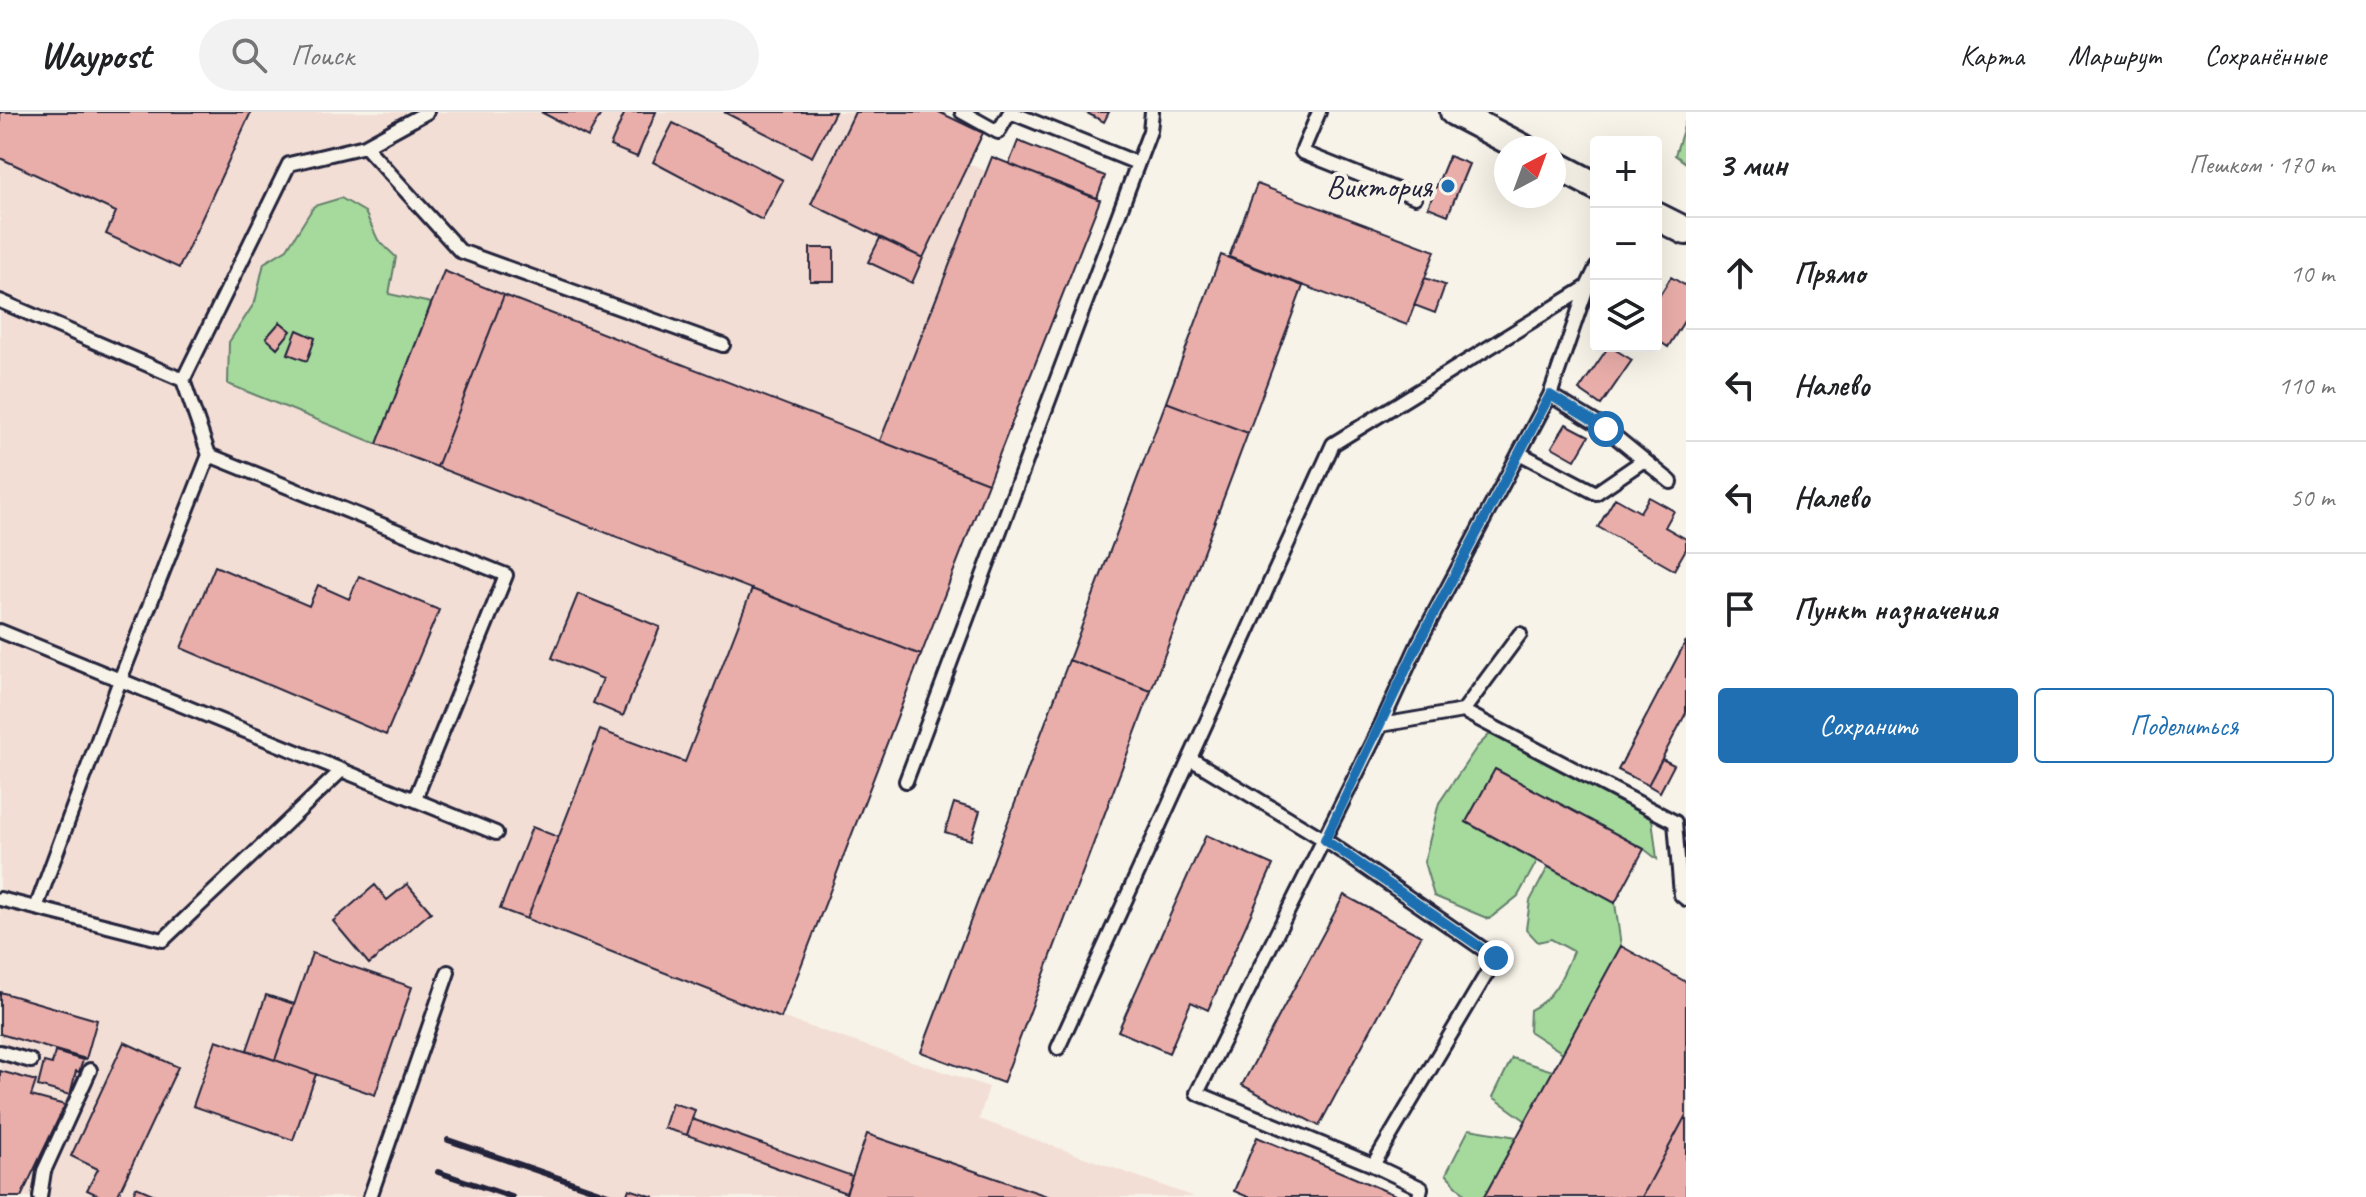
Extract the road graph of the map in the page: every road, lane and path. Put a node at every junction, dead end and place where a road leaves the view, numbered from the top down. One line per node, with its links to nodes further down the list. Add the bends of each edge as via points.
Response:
1 (427, 112): 8 (lane)
2 (962, 112): 3 (lane, via 998,132)
3 (1010, 112): 9 (lane)
4 (1152, 112): 9 (lane)
5 (1319, 112): 12 (lane, via 1302,152)
6 (1454, 112): 7 (street)
7 (1500, 136)
8 (365, 146): 18 (lane, via 460,251); 19 (lane, via 289,164)
9 (1137, 163): 32 (lane)
10 (1566, 170): 11 (street)
11 (1590, 183)
12 (1415, 197)
13 (1662, 219): 14 (street)
14 (1686, 231)
15 (1590, 280): 16 (lane)
16 (1587, 287): 20 (lane); 30 (lane, via 1333,444)
17 (0, 301): 19 (lane)
18 (723, 345)
19 (183, 380): 22 (lane)
20 (1550, 395): 21 (lane); 23 (lane)
21 (1519, 453): 23 (lane, via 1596,493); 29 (lane)
22 (209, 455): 27 (lane); 33 (lane, via 506,575)
23 (1644, 460): 24 (lane)
24 (1671, 482)
25 (0, 631): 27 (lane)
26 (1520, 634): 28 (lane)
27 (120, 680): 31 (lane); 38 (lane)
28 (1463, 711): 29 (lane); 37 (lane, via 1675,822 1681,895)
29 (1381, 725): 35 (lane)
30 (1191, 759): 35 (lane); 40 (lane)
31 (342, 770): 33 (lane); 38 (lane, via 163,940)
32 (906, 781)
33 (415, 799): 34 (lane)
34 (496, 833)
35 (1325, 840): 44 (lane, via 1496,958); 44 (lane, via 1197,1093)
36 (0, 899): 38 (lane)
37 (1686, 899)
38 (36, 908)
39 (448, 972): 46 (lane)
40 (1058, 1048)
41 (0, 1052): 42 (lane)
42 (31, 1061)
43 (90, 1070): 45 (lane, via 44,1171)
44 (1373, 1165): 47 (lane, via 1421,1188)
45 (40, 1197)
46 (370, 1197)
47 (1419, 1197)

